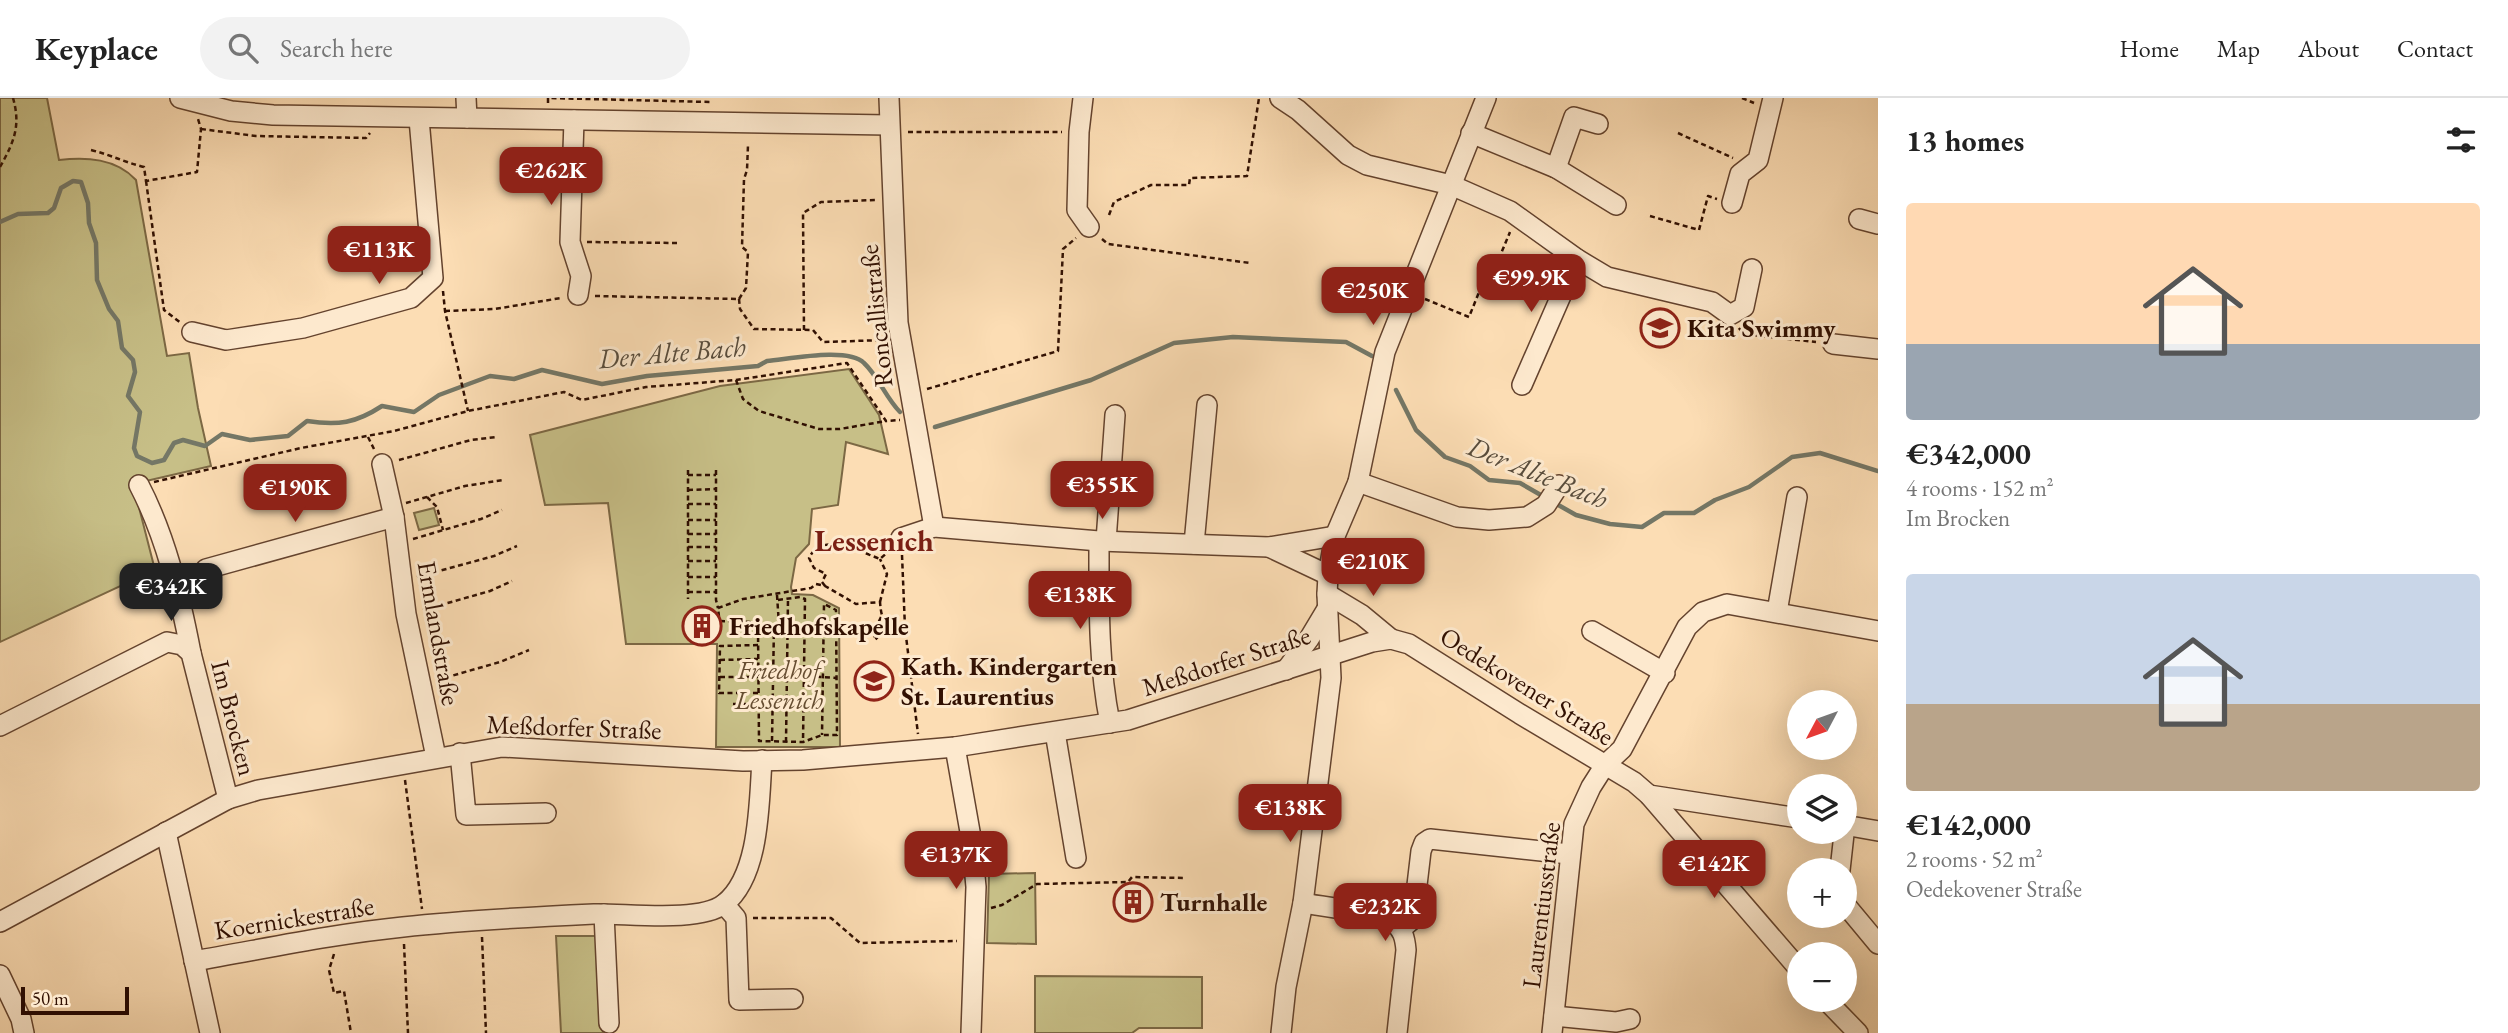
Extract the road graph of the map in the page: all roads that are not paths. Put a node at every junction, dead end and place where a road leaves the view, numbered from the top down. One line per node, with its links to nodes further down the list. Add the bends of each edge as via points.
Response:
1 (180, 98): 9 (street, via 202,106 273,116)
2 (466, 98): 8 (street)
3 (889, 98): 12 (street, Roncallistraße)
4 (1083, 98): 18 (street, via 1077,210)
5 (1280, 98): 15 (street, via 1367,165)
6 (1486, 98): 13 (street)
7 (1773, 98): 16 (street, via 1758,160 1740,174)
8 (467, 118): 9 (street); 10 (street)
9 (419, 119): 22 (street, via 433,278 411,298 303,328 226,340)
10 (574, 120): 12 (street); 21 (street, via 570,242 581,276)
11 (1598, 124): 14 (street, via 1574,117)
12 (889, 125): 34 (street, Roncallistraße, via 898,323)
13 (1472, 133): 14 (street); 15 (street)
14 (1556, 168): 17 (street)
15 (1451, 185): 19 (street, via 1516,216); 29 (street, via 1385,352)
16 (1732, 203)
17 (1616, 205)
18 (1089, 227)
19 (1577, 259): 20 (street, via 1607,277 1712,302 1730,315 1744,307); 25 (street)
20 (1752, 269)
21 (578, 295)
22 (191, 331)
23 (1833, 344): 24 (street)
24 (1878, 349)
25 (1522, 384)
26 (1207, 405): 38 (street)
27 (1115, 415): 37 (street)
28 (382, 464): 33 (street, Ermlandstraße)
29 (1358, 482): 31 (street, via 1469,520 1527,517); 35 (street)
30 (139, 485): 46 (street, via 163,541)
31 (1553, 494)
32 (1797, 497): 42 (street)
33 (400, 510): 40 (street); 55 (street, Ermlandstraße, via 406,614)
34 (934, 527): 36 (street); 37 (street)
35 (1335, 536): 39 (street); 41 (street)
36 (901, 538)
37 (1103, 541): 38 (street); 50 (street, via 1099,607 1104,697)
38 (1194, 544): 39 (street)
39 (1269, 547): 41 (street)
40 (206, 569)
41 (1327, 593): 45 (street, Oedekovener Straße); 47 (street); 48 (street)
42 (1777, 612): 44 (street, Laurentiusstraße); 49 (street, Laurentiusstraße, via 1727,604 1703,612 1687,627)
43 (1592, 631): 49 (street)
44 (1878, 631)
45 (1391, 639): 47 (street); 57 (street, Oedekovener Straße, via 1409,644)
46 (191, 653): 51 (street, Im Brocken, via 182,645 167,642); 59 (street, Im Brocken)
47 (1331, 655): 48 (street, Meßdorfer Straße); 67 (street, via 1332,678)
48 (1285, 671): 50 (street, Meßdorfer Straße)
49 (1665, 673): 57 (street, Laurentiusstraße, via 1622,749)
50 (1110, 723): 52 (street, Meßdorfer Straße)
51 (0, 726)
52 (1055, 732): 53 (street, Meßdorfer Straße); 66 (street)
53 (955, 747): 56 (street, Meßdorfer Straße); 84 (street, via 972,843 976,912)
54 (460, 753): 55 (street, Meßdorfer Straße); 56 (street, Meßdorfer Straße, via 502,747); 60 (street, via 466,815)
55 (436, 757): 59 (street, Meßdorfer Straße)
56 (762, 760): 68 (street, via 751,863)
57 (1605, 765): 58 (street, Oedekovener Straße); 65 (street, Laurentiusstraße, via 1574,824)
58 (1649, 795): 61 (street, Oedekovener Straße); 74 (street, Oedekovener Straße)
59 (228, 799): 64 (street, Meßdorfer Straße)
60 (546, 813)
61 (1787, 816)
62 (1857, 827): 63 (street)
63 (1878, 831)
64 (166, 832): 71 (street, Meßdorfer Straße); 75 (street)
65 (1569, 854): 72 (street, via 1430,839 1421,852 1413,919); 81 (street, Laurentiusstraße)
66 (1076, 858)
67 (1303, 903): 72 (street, via 1390,919); 85 (street)
68 (730, 911): 69 (street, Koernickestraße); 77 (street, via 739,1000)
69 (604, 914): 75 (street, Koernickestraße, via 403,927); 80 (street)
70 (1857, 919): 73 (street)
71 (0, 922)
72 (1401, 929): 86 (street, via 1405,950)
73 (1878, 944)
74 (1787, 955)
75 (194, 961): 83 (street)
76 (0, 975): 82 (street)
77 (793, 999)
78 (1838, 1012): 87 (street)
79 (1630, 1019): 81 (street, Laurentiusstraße)
80 (609, 1023)
81 (1553, 1024)
82 (24, 1033)
83 (210, 1033)
84 (971, 1033)
85 (1281, 1033)
86 (1397, 1033)
87 (1858, 1033)

